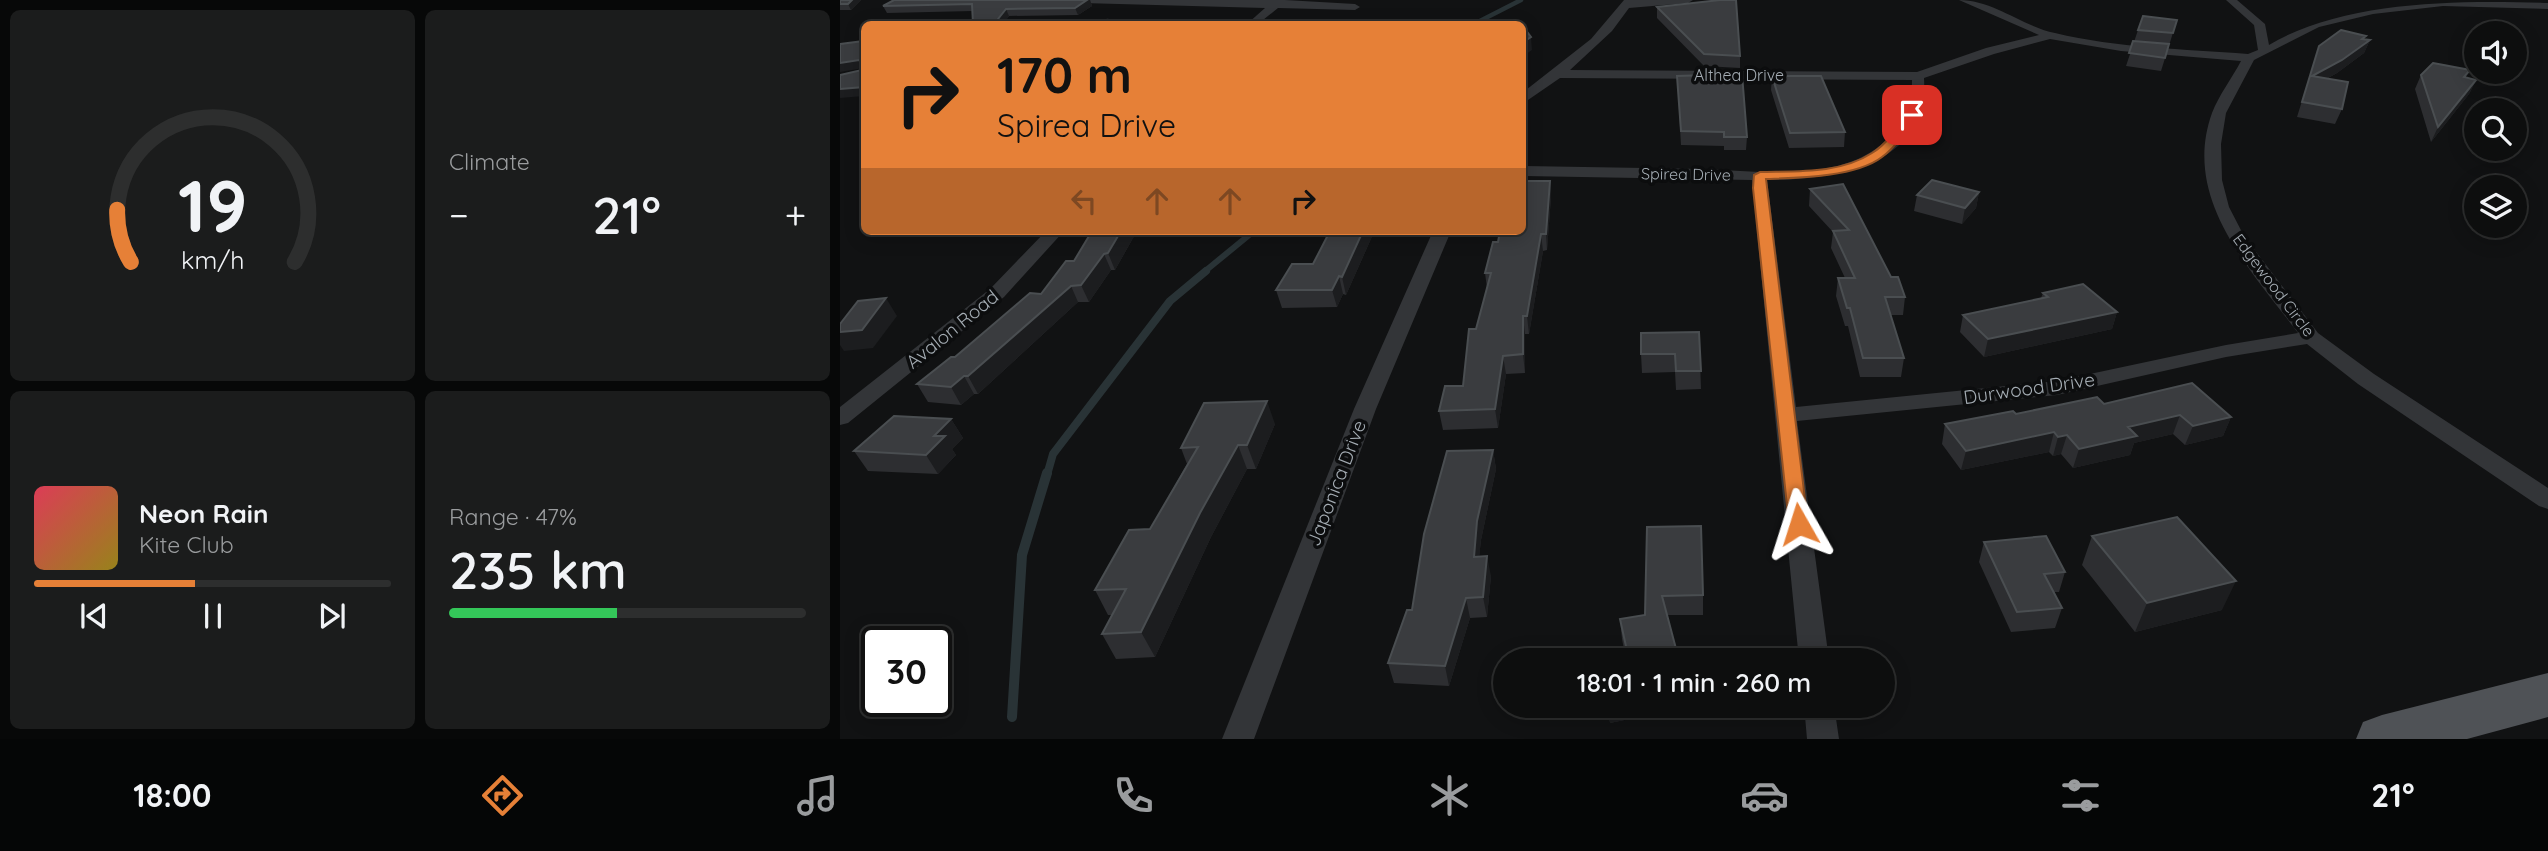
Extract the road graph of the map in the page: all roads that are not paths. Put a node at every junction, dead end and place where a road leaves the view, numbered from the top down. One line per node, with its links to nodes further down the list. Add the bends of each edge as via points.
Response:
1 (1082, 0): 6 (street)
2 (1688, 0): 7 (street)
3 (1964, 0): 12 (street)
4 (2231, 0): 13 (street, via 2259,24)
5 (2404, 0): 8 (street)
6 (1278, 3): 10 (street); 11 (street)
7 (1628, 3): 15 (street)
8 (2443, 3): 9 (street); 13 (street, via 2315,24)
9 (2548, 6)
10 (1355, 7)
11 (1255, 21)
12 (2050, 36): 14 (street); 16 (street, Althea Drive)
13 (2264, 52): 14 (street)
14 (2249, 58): 22 (street, Edgewood Circle, via 2219,113 2214,180 2236,237)
15 (1559, 74): 16 (street, Althea Drive); 17 (street)
16 (1919, 76): 19 (street, Spirea Drive, via 1921,90 1912,115 1878,155 1814,174)
17 (1526, 97)
18 (1526, 171): 19 (street, Spirea Drive)
19 (1760, 175): 23 (street)
20 (1051, 235): 24 (street, Avalon Road, via 997,293)
21 (1440, 235): 29 (street, Japonica Drive, via 1365,408)
22 (2311, 337): 23 (street, Durwood Drive, via 2057,388); 25 (street, Edgewood Circle)
23 (1787, 415): 26 (street)
24 (840, 418)
25 (2548, 500)
26 (1813, 648)
27 (2548, 695): 31 (main road)
28 (1821, 718): 30 (street)
29 (1238, 739)
30 (1823, 739)
31 (2382, 739)

